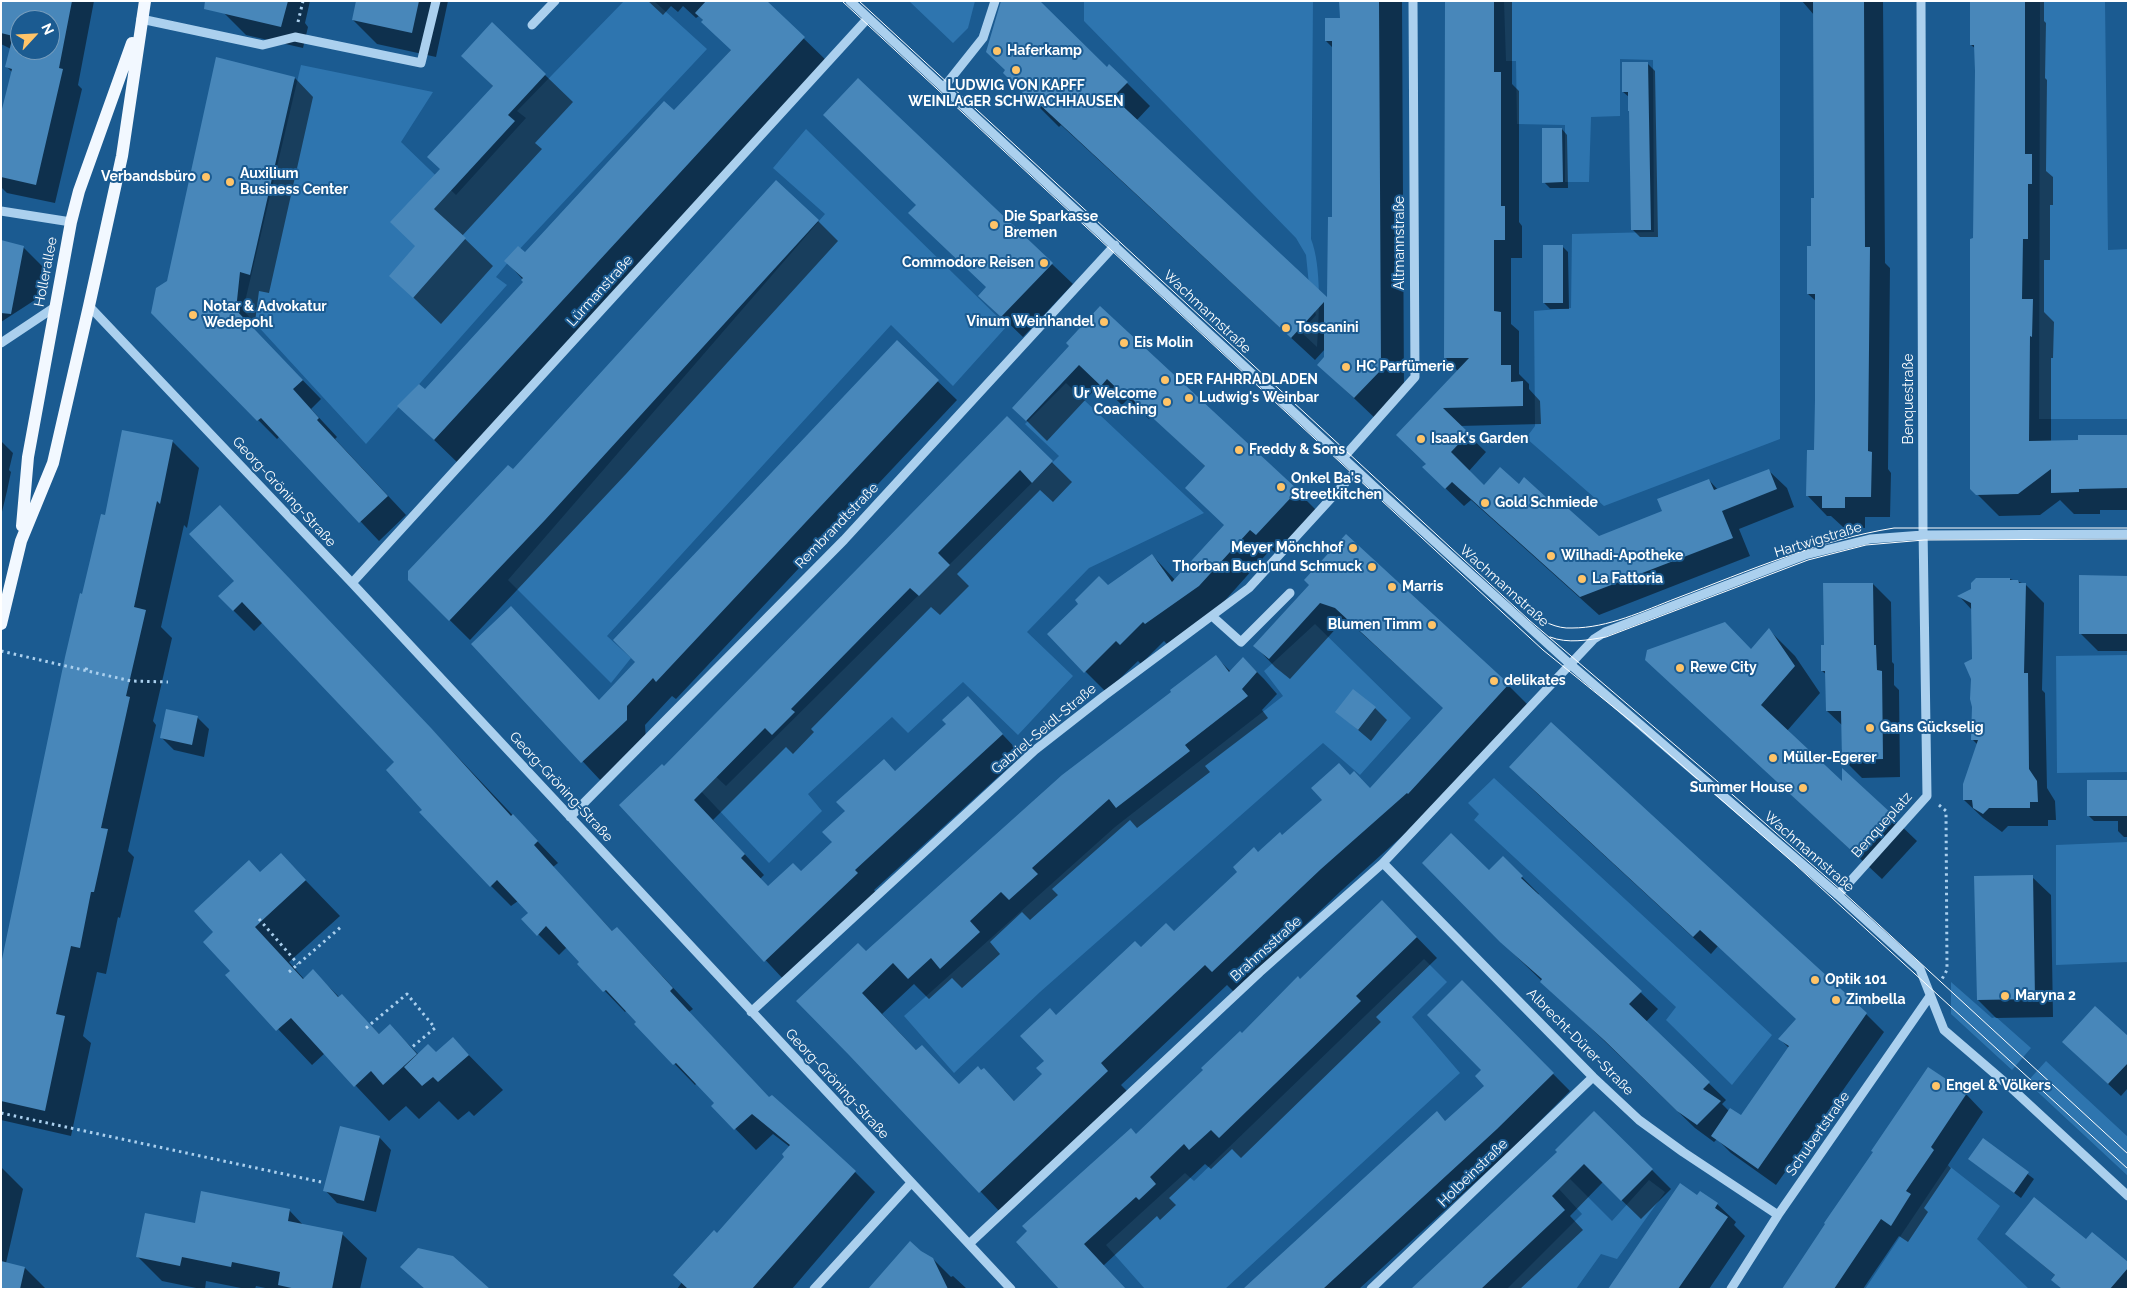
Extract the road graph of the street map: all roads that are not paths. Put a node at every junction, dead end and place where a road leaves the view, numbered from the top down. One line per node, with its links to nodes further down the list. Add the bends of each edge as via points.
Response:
1 (145, 1): 9 (main road, Hollerallee)
2 (436, 1): 9 (street, via 421,63 295,37 264,45)
3 (555, 1): 10 (street)
4 (850, 1): 8 (street, Wachmannstraße)
5 (995, 1): 11 (street, via 983,38)
6 (1413, 1): 18 (street, Altmannstraße, via 1415,377)
7 (1921, 1): 20 (street, Benquestraße)
8 (868, 18): 11 (street, Wachmannstraße); 23 (street, Lürmanstraße)
9 (141, 19): 13 (main road, Hollerallee, via 79,191); 15 (main road, Hollerallee, via 122,156)
10 (532, 25)
11 (944, 87): 14 (street, Wachmannstraße)
12 (1, 211): 13 (street)
13 (71, 222): 16 (main road, Hollerallee)
14 (1115, 245): 18 (street, Wachmannstraße); 29 (street, Rembrandtstraße, via 844,540)
15 (89, 306): 22 (main road, Hollerallee, via 53,462); 23 (street, Georg-Gröning-Straße)
16 (55, 307): 17 (street); 22 (main road, Hollerallee, via 28,458)
17 (1, 343)
18 (1343, 458): 19 (street, Wachmannstraße)
19 (1356, 471): 25 (street, Gabriel-Seidl-Straße, via 1249,588); 27 (street, Wachmannstraße)
20 (1923, 534): 21 (street, Hartwigstraße); 27 (street, Hartwigstraße, via 1870,539 1805,555 1605,632 1594,639); 28 (street, Benquestraße)
21 (2128, 534)
22 (21, 541): 26 (main road, Hollerallee)
23 (352, 583): 29 (street, Georg-Gröning-Straße)
24 (1290, 593): 25 (street, via 1241,642)
25 (1212, 616): 33 (street, Gabriel-Seidl-Straße, via 1035,750)
26 (1, 624)
27 (1572, 665): 30 (street, Brahmsstraße); 31 (street, Wachmannstraße)
28 (1927, 796): 31 (street, Benqueplatz)
29 (570, 817): 33 (street, Georg-Gröning-Straße)
30 (1384, 863): 34 (street, Albrecht-Dürer-Straße); 38 (street, Brahmsstraße, via 1252,979)
31 (1838, 895): 32 (street, Wachmannstraße, via 1920,969)
32 (1930, 996): 36 (street, Wachmannstraße, via 1944,1030 2008,1084); 37 (street, Schubertstraße)
33 (751, 1012): 35 (street, Georg-Gröning-Straße)
34 (1593, 1077): 37 (street, Albrecht-Dürer-Straße, via 1639,1120); 41 (street, Holbeinstraße)
35 (911, 1183): 38 (street, Georg-Gröning-Straße); 39 (street)
36 (2128, 1196)
37 (1778, 1215): 42 (street, Schubertstraße)
38 (969, 1244): 40 (street, Georg-Gröning-Straße)
39 (814, 1289)
40 (1011, 1289)
41 (1371, 1289)
42 (1730, 1289)

